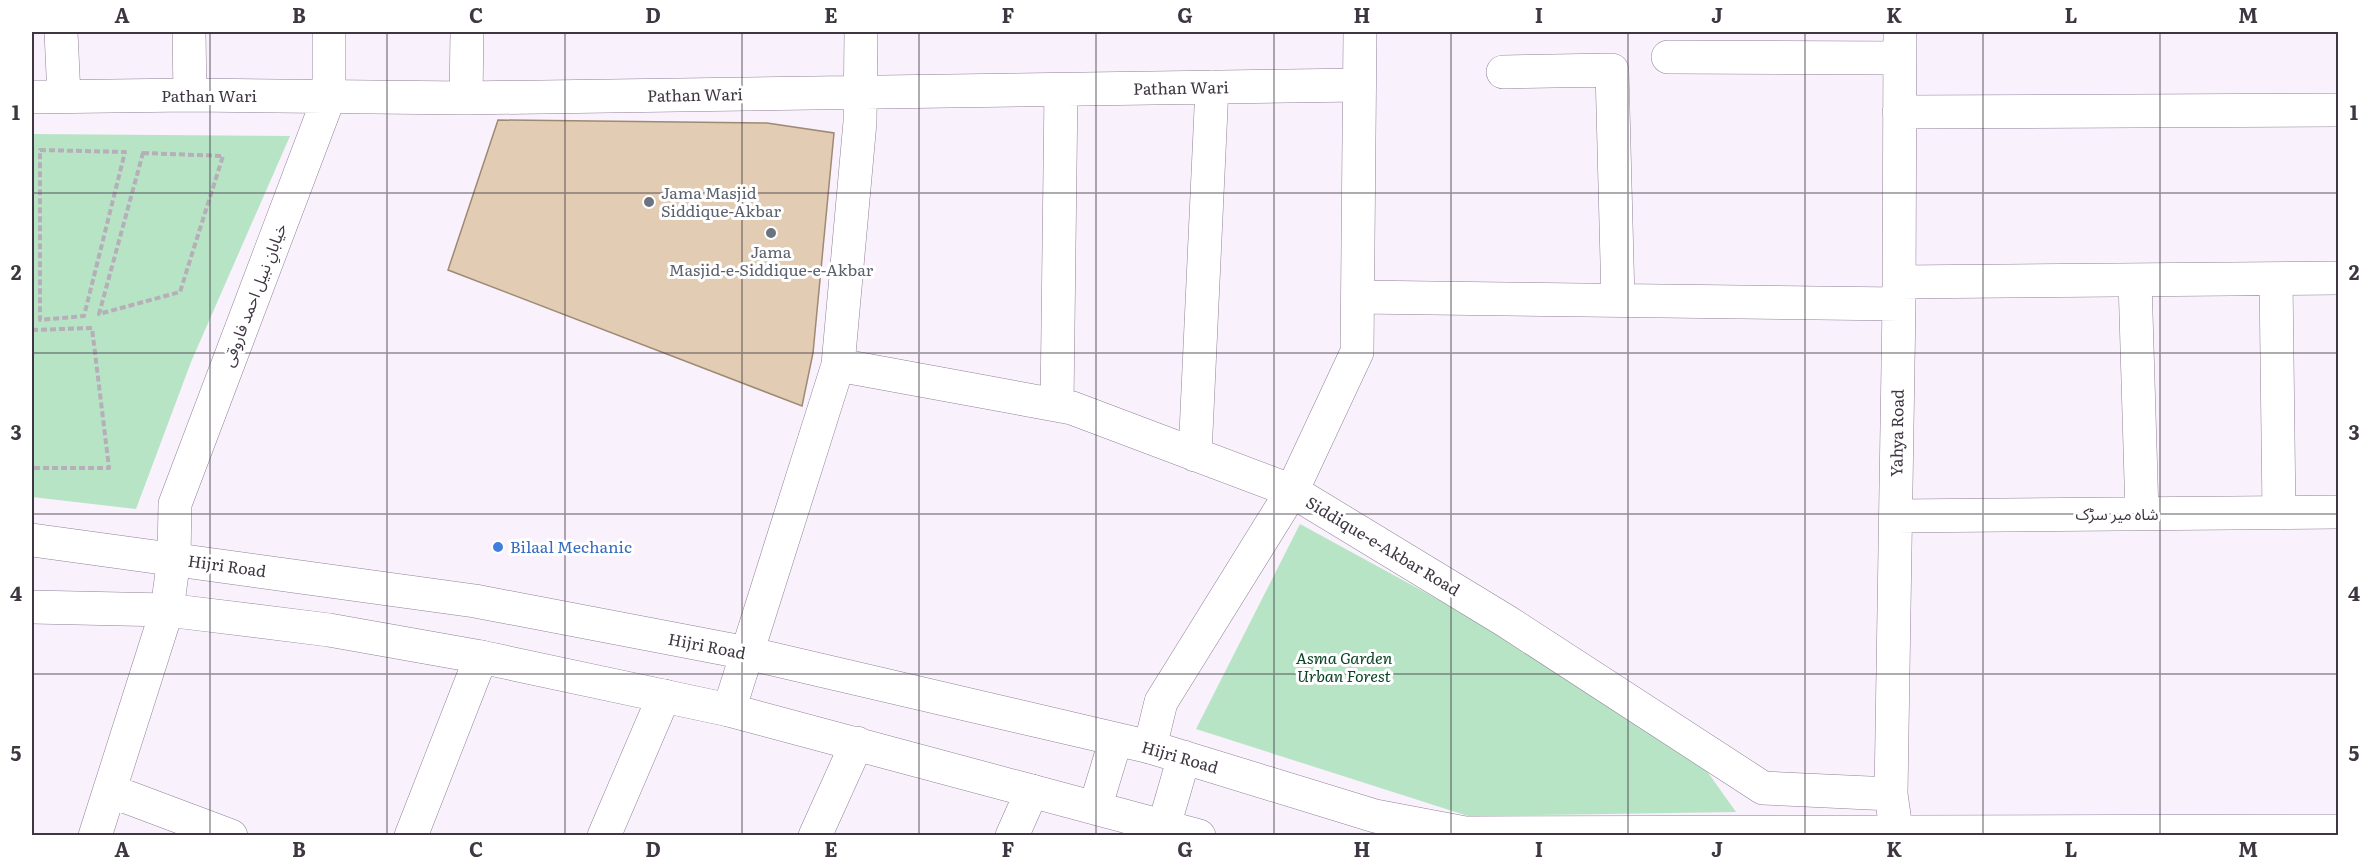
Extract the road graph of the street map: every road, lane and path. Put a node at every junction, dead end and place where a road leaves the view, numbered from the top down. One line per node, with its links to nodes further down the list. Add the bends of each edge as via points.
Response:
1 (61, 32): 15 (street)
2 (189, 32): 14 (street)
3 (329, 32): 17 (street, خیابانِ نبیل احمد فاروقی)
4 (467, 32): 18 (street)
5 (861, 32): 13 (street)
6 (1360, 32): 10 (street)
7 (1900, 45): 8 (street); 20 (street, Yahya Road)
8 (1668, 57)
9 (1503, 72): 29 (street, via 1612,70)
10 (1359, 85): 11 (street, Pathan Wari); 28 (street)
11 (1212, 87): 12 (street, Pathan Wari); 34 (street)
12 (1061, 90): 13 (street, Pathan Wari); 33 (street)
13 (861, 92): 18 (street, Pathan Wari); 32 (street)
14 (190, 95): 15 (street, Pathan Wari); 17 (street, Pathan Wari)
15 (64, 96): 16 (street, Pathan Wari)
16 (32, 97)
17 (329, 97): 18 (street, Pathan Wari); 42 (street, خیابانِ نبیل احمد فاروقی, via 175,504)
18 (466, 98)
19 (2338, 110): 20 (street)
20 (1899, 112): 27 (street, Yahya Road)
21 (125, 152): 21 (path, via 84,316 40,320 40,150)
22 (143, 153): 22 (path, via 102,302 99,314 180,292 223,156)
23 (2338, 278): 24 (street)
24 (2276, 279): 25 (street); 38 (street)
25 (2135, 280): 27 (street); 39 (street)
26 (32, 288): 30 (path)
27 (1899, 293): 29 (street); 40 (street, Yahya Road)
28 (1358, 297): 29 (street); 36 (street, via 1358,352)
29 (1618, 300)
30 (32, 318)
31 (32, 330): 35 (path, via 92,328 109,468)
32 (838, 365): 33 (street, Siddique-e-Akbar Road); 45 (street)
33 (1057, 405): 34 (street, Siddique-e-Akbar Road)
34 (1195, 455): 36 (street, Siddique-e-Akbar Road)
35 (32, 468)
36 (1292, 491): 51 (street, via 1161,702); 55 (street, Siddique-e-Akbar Road, via 1506,621 1763,788)
37 (2338, 512): 38 (street, شاہ میر سڑک)
38 (2279, 513): 39 (street, شاہ میر سڑک)
39 (2142, 514): 40 (street, شاہ میر سڑک)
40 (1896, 516): 55 (street, Yahya Road)
41 (32, 540): 42 (street, Hijri Road)
42 (174, 558): 44 (street, خیابانِ نبیل احمد فاروقی); 45 (street, Hijri Road, via 475,601)
43 (32, 607): 44 (street)
44 (167, 610): 46 (street, via 329,630); 53 (street, خیابانِ نبیل احمد فاروقی)
45 (747, 653): 48 (street); 49 (street, Hijri Road)
46 (481, 657): 47 (street); 62 (street)
47 (664, 696): 48 (street); 63 (street)
48 (729, 710): 50 (street)
49 (1116, 739): 51 (street, Hijri Road); 56 (street)
50 (856, 743): 54 (street); 64 (street)
51 (1150, 747): 52 (street, Hijri Road)
52 (1184, 757): 57 (street); 59 (street, Hijri Road, via 1375,816 1465,833)
53 (111, 791): 60 (street, خیابانِ نبیل احمد فاروقی); 61 (street)
54 (1032, 791): 56 (street); 65 (street)
55 (1891, 794): 59 (street, Yahya Road)
56 (1095, 808): 57 (street)
57 (1164, 826): 66 (street)
58 (2338, 831): 59 (street, Hijri Road)
59 (1896, 834)
60 (95, 836)
61 (231, 836)
62 (411, 836)
63 (604, 836)
64 (815, 836)
65 (1012, 836)
66 (1199, 836)

